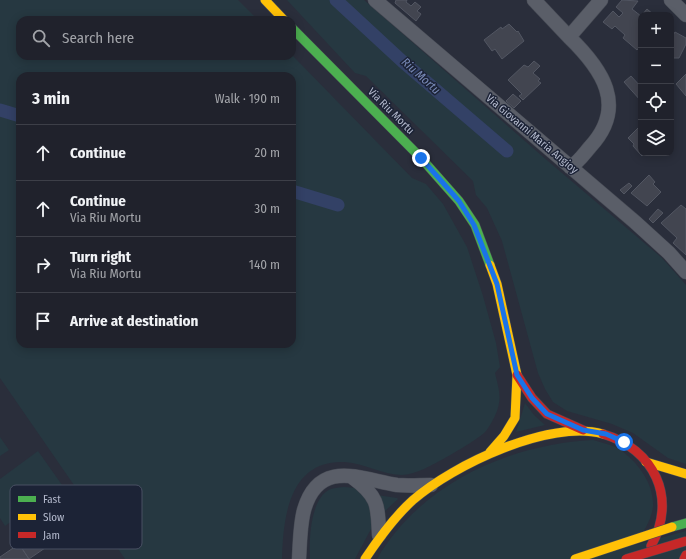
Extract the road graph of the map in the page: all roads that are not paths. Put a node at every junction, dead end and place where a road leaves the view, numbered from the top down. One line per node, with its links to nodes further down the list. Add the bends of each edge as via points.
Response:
1 (265, 0): 7 (main road)
2 (375, 0): 10 (street, Via Giovanni Maria Angioy)
3 (534, 0): 9 (street)
4 (601, 0): 9 (street)
5 (672, 0): 6 (street)
6 (686, 15)
7 (280, 16)
8 (296, 32): 12 (main road, Via Riu Mortu, via 421,158 459,201 474,225 497,284)
9 (569, 37): 10 (street, via 598,70 608,99 606,125 602,134)
10 (570, 167): 11 (street, Via Giovanni Maria Angioy, via 669,253)
11 (686, 272)
12 (517, 375): 13 (main road, Via Riu Mortu, via 532,398 547,414); 14 (main road, Via Riu Mortu, via 515,418)
13 (583, 430): 14 (main road, via 541,436); 15 (main road, via 606,434 624,442)
14 (490, 452): 18 (main road)
15 (646, 462): 16 (main road); 27 (main road, via 660,485 662,516 653,542)
16 (686, 474)
17 (349, 475): 18 (street, via 398,485); 20 (street, via 374,495 379,507); 23 (street, via 329,478 311,494 304,509)
18 (431, 484): 20 (main road)
19 (686, 523): 25 (main road, bridge)
20 (379, 535): 24 (main road)
21 (686, 541): 26 (main road, bridge)
22 (686, 555): 28 (main road)
23 (299, 559)
24 (365, 559)
25 (575, 559)
26 (626, 559)
27 (641, 559)
28 (684, 559)

